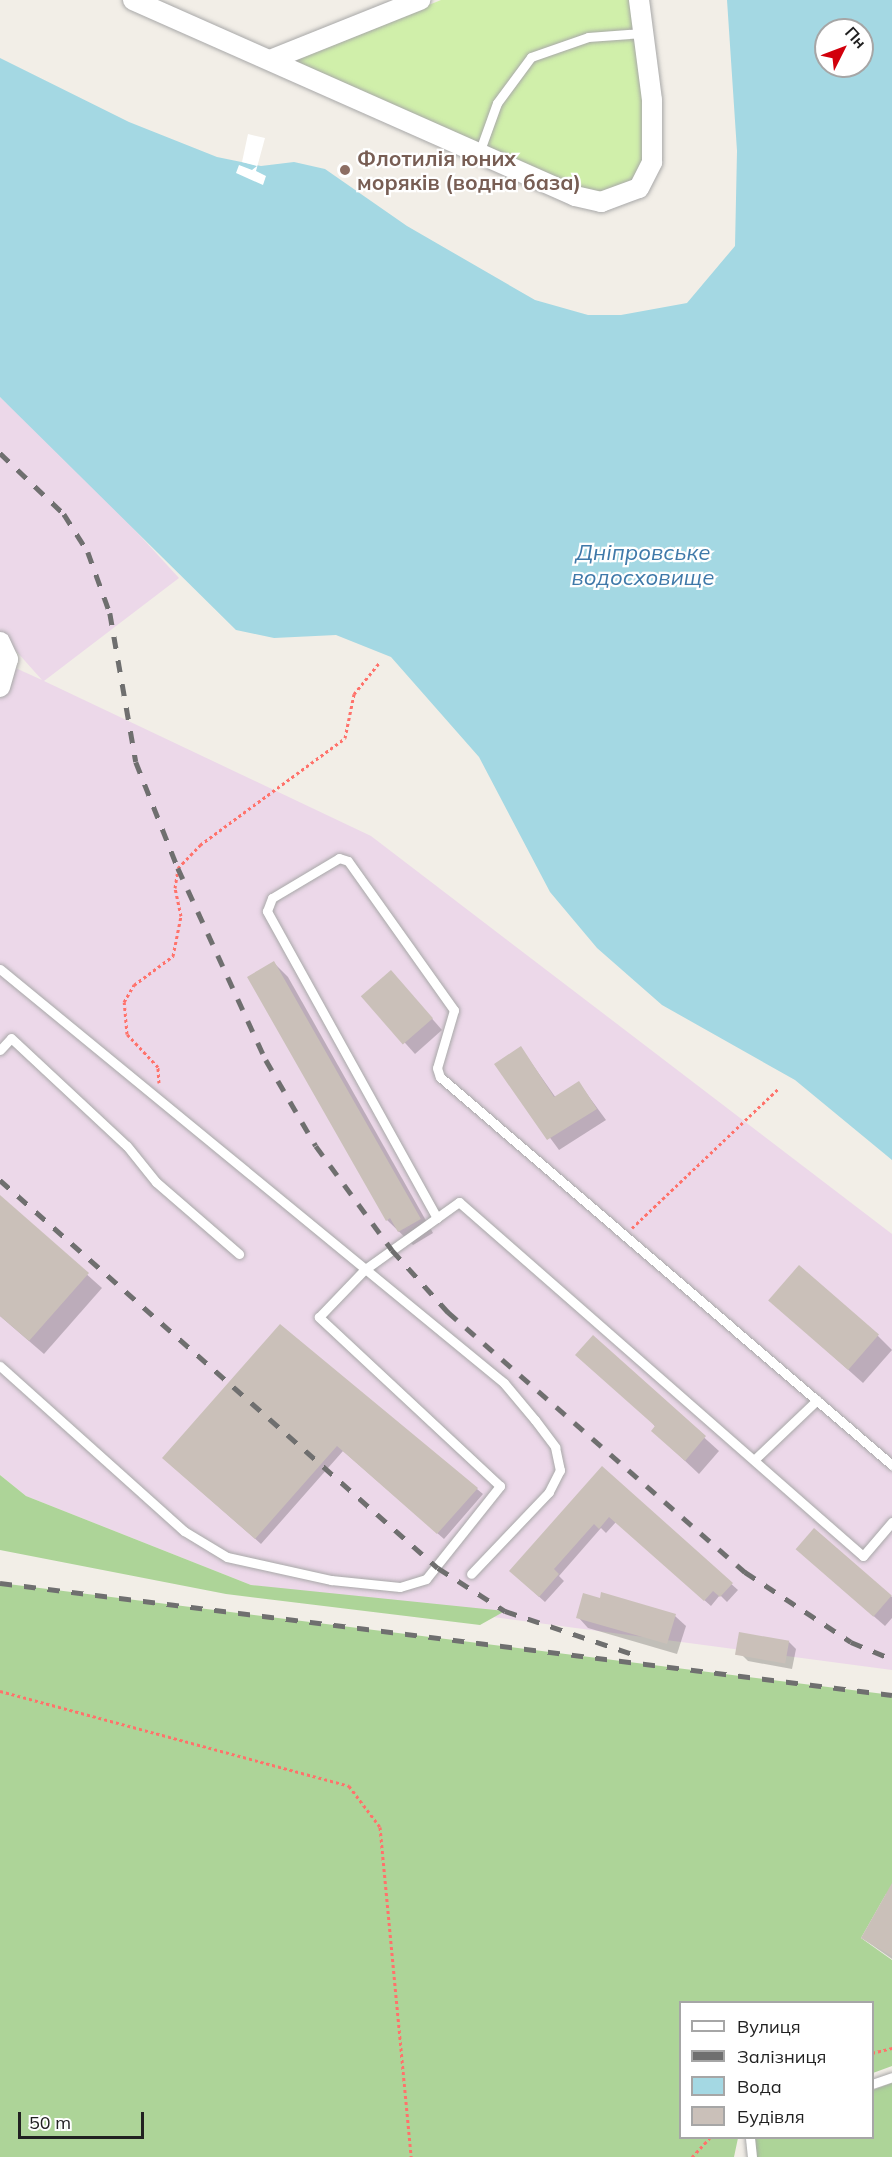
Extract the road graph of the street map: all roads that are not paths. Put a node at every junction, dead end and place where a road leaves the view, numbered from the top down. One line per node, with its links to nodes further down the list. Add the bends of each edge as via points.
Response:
1 (133, 0): 5 (street)
2 (420, 0): 5 (street)
3 (639, 0): 4 (street)
4 (644, 33): 6 (lane, via 588,37 531,57 496,103); 6 (street, via 651,162 639,188 601,202)
5 (270, 60): 6 (street)
6 (479, 153)
7 (0, 642): 8 (street, via 8,659)
8 (0, 687)
9 (0, 969): 13 (lane)
10 (0, 1050): 12 (lane, via 11,1038 127,1146 156,1182)
11 (437, 1218): 13 (lane); 15 (lane, via 267,911 272,898 339,858 348,861 454,1010 437,1068 440,1077); 16 (lane, via 459,1202)
12 (239, 1254)
13 (364, 1269): 14 (lane, via 319,1317 500,1486 438,1568 426,1579 400,1587 331,1580 227,1557 184,1531); 19 (lane, via 504,1383 555,1447 560,1470 549,1492)
14 (0, 1366)
15 (817, 1400): 16 (lane); 17 (lane)
16 (753, 1460): 18 (lane, via 863,1556)
17 (892, 1465)
18 (892, 1522)
19 (471, 1574)
20 (892, 2078): 21 (lane)
21 (874, 2084)
22 (750, 2139): 23 (lane)
23 (752, 2157)

